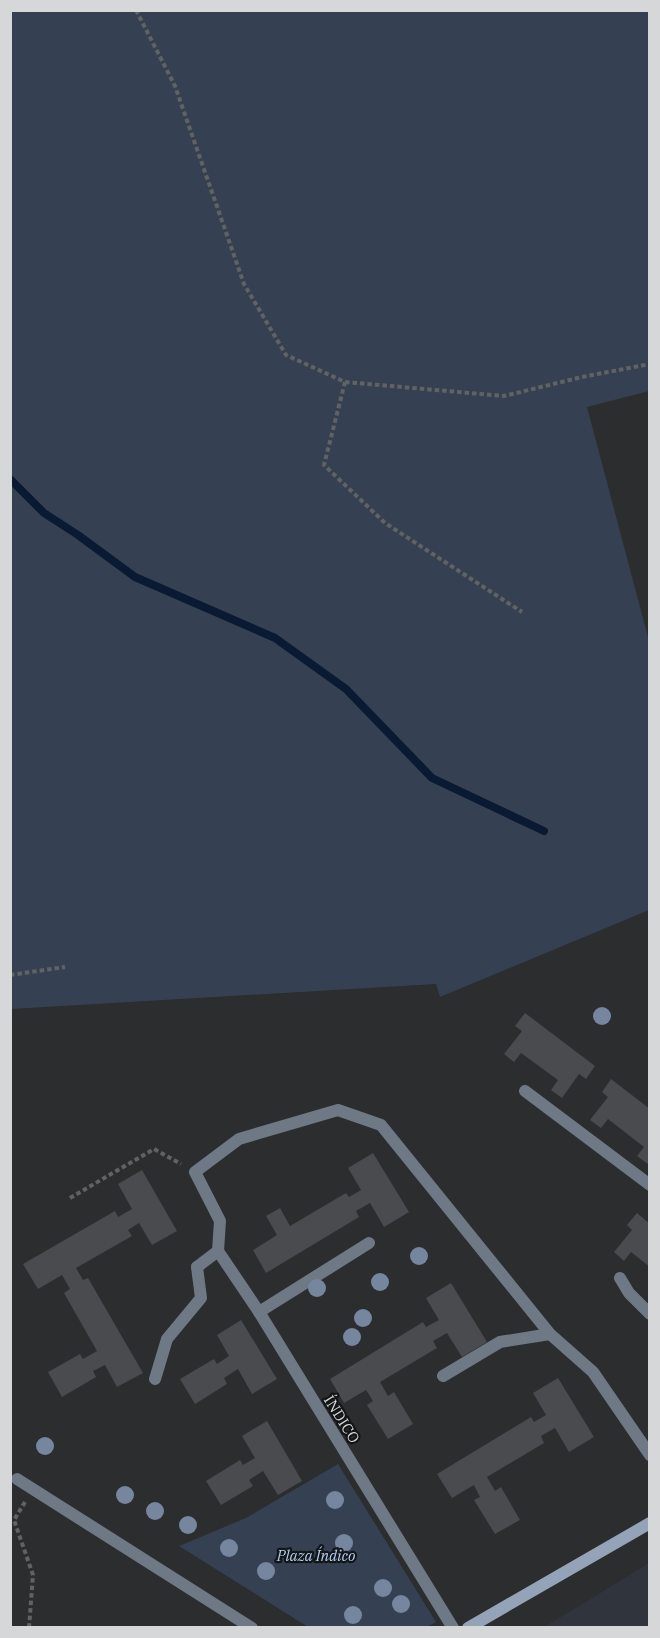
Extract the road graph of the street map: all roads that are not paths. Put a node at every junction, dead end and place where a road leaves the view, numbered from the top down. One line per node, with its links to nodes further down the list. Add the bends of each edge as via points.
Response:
1 (525, 1091): 2 (street)
2 (650, 1185)
3 (369, 1243): 6 (street)
4 (218, 1251): 6 (street, ÍNDICO); 8 (street, via 220,1221 195,1172 239,1139 338,1110 381,1125); 10 (street, via 197,1267 201,1298 167,1339)
5 (620, 1278): 7 (street)
6 (259, 1312): 15 (street, ÍNDICO)
7 (650, 1314)
8 (550, 1334): 9 (street, via 500,1342); 11 (street, via 593,1372)
9 (443, 1376)
10 (155, 1379)
11 (650, 1455)
12 (17, 1479): 14 (street)
13 (650, 1523): 16 (street)
14 (252, 1628)
15 (453, 1628)
16 (468, 1628)

